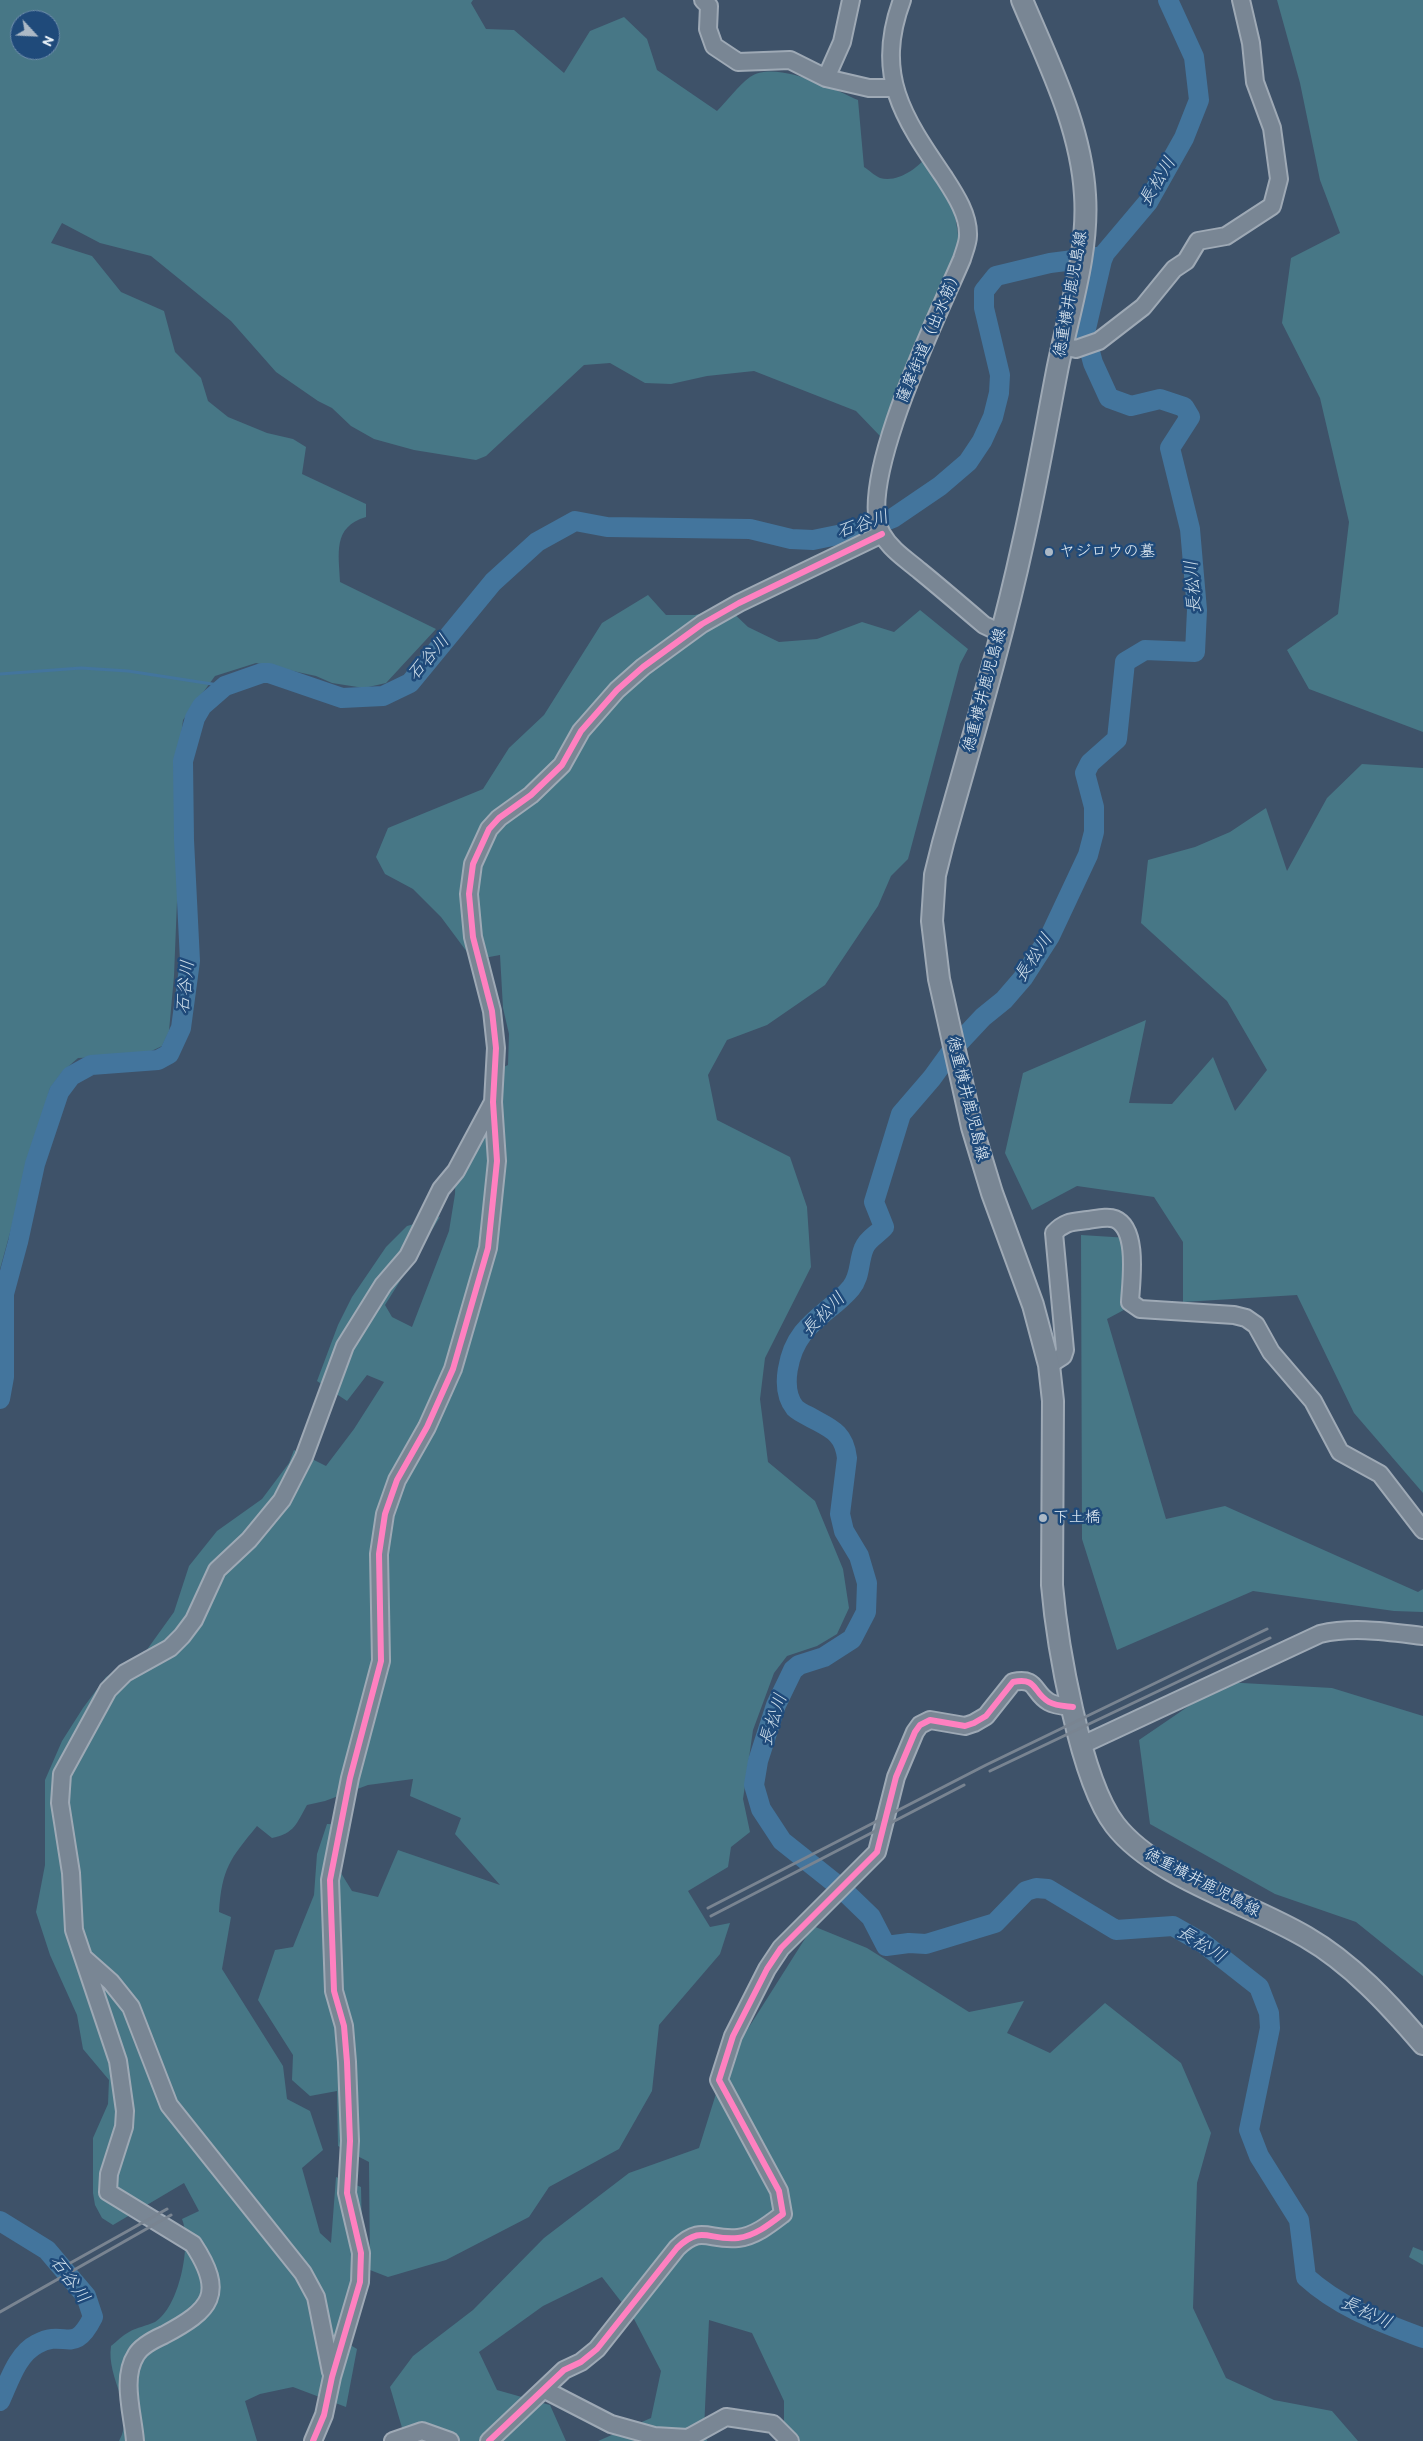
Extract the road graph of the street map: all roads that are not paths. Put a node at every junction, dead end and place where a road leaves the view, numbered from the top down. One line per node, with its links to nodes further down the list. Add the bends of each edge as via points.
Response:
1 (703, 0): 6 (street, via 709,6 708,29 714,46 738,62 790,60)
2 (851, 0): 6 (street, via 842,42)
3 (902, 0): 7 (street, 薩摩街道（出水筋）, via 896,16 891,56)
4 (1022, 0): 8 (main road, 徳重横井鹿児島線, via 1064,101 1082,165 1085,196 1077,278)
5 (1241, 0): 8 (street, via 1254,82 1272,128 1279,179 1272,206 1226,236 1198,241 1186,261 1174,269 1143,307 1099,341)
6 (826, 78): 7 (street, via 870,88)
7 (893, 88): 9 (street, 薩摩街道（出水筋）, via 901,110 955,193 964,213 968,237 962,259 895,418 882,464 877,518)
8 (1078, 346): 10 (main road, 徳重横井鹿児島線)
9 (882, 534): 10 (street, 薩摩街道（出水筋）, via 895,550 984,625); 11 (street, via 739,603 702,624 643,667 617,690 582,731 562,765 489,829 473,864 469,894 473,937 492,1011 496,1048)
10 (1001, 633): 12 (main road, 徳重横井鹿児島線, via 935,875 932,921 949,1030 972,1127 1033,1305)
11 (493, 1102): 17 (street, via 456,1171 441,1190 408,1256 383,1285 345,1346 304,1457 282,1500 249,1540 218,1570 194,1620 182,1636 170,1648 124,1674 108,1690 62,1774 60,1802 74,1930); 19 (street, via 496,1161 488,1248 453,1369 427,1427 397,1480 385,1514 379,1554 380,1661 350,1778 330,1880 334,1991 344,2026 347,2062 350,2140 347,2193 361,2253 360,2282)
12 (1048, 1365): 13 (street, via 1063,1356 1065,1350 1054,1233 1062,1224 1116,1219 1124,1227 1133,1252 1130,1302 1140,1309 1234,1315 1256,1325 1271,1352 1313,1401 1340,1452 1380,1474); 15 (main road, 徳重横井鹿児島線, via 1053,1401 1052,1585 1054,1612)
13 (1423, 1530)
14 (1423, 1636): 16 (street, via 1357,1629 1320,1634)
15 (1073, 1706): 16 (main road, 徳重横井鹿児島線); 20 (street, via 1049,1702 1030,1681 1024,1680 1013,1682 986,1716 974,1723 965,1726 930,1720 920,1726 896,1777 877,1852 781,1948 733,2036 719,2080 779,2191 783,2214 762,2230 740,2238 689,2236 597,2349 564,2370)
16 (1082, 1745): 18 (main road, 徳重横井鹿児島線, via 1099,1799 1114,1824 1132,1844 1151,1859 1277,1921 1325,1949 1356,1974)
17 (84, 1958): 19 (street, via 111,1982 131,2007 169,2105 303,2273 316,2297); 21 (street, via 118,2061 124,2111 124,2127 109,2174 108,2192 193,2244 209,2277 211,2295 205,2307 188,2322 137,2353 130,2366)
18 (1423, 2044)
19 (332, 2377): 22 (street, via 324,2415)
20 (545, 2390): 25 (street); 26 (street, via 611,2424 654,2436 688,2438 726,2417 773,2424)
21 (135, 2441)
22 (313, 2441)
23 (393, 2441): 24 (street, via 422,2431)
24 (450, 2441)
25 (489, 2441)
26 (790, 2441)

